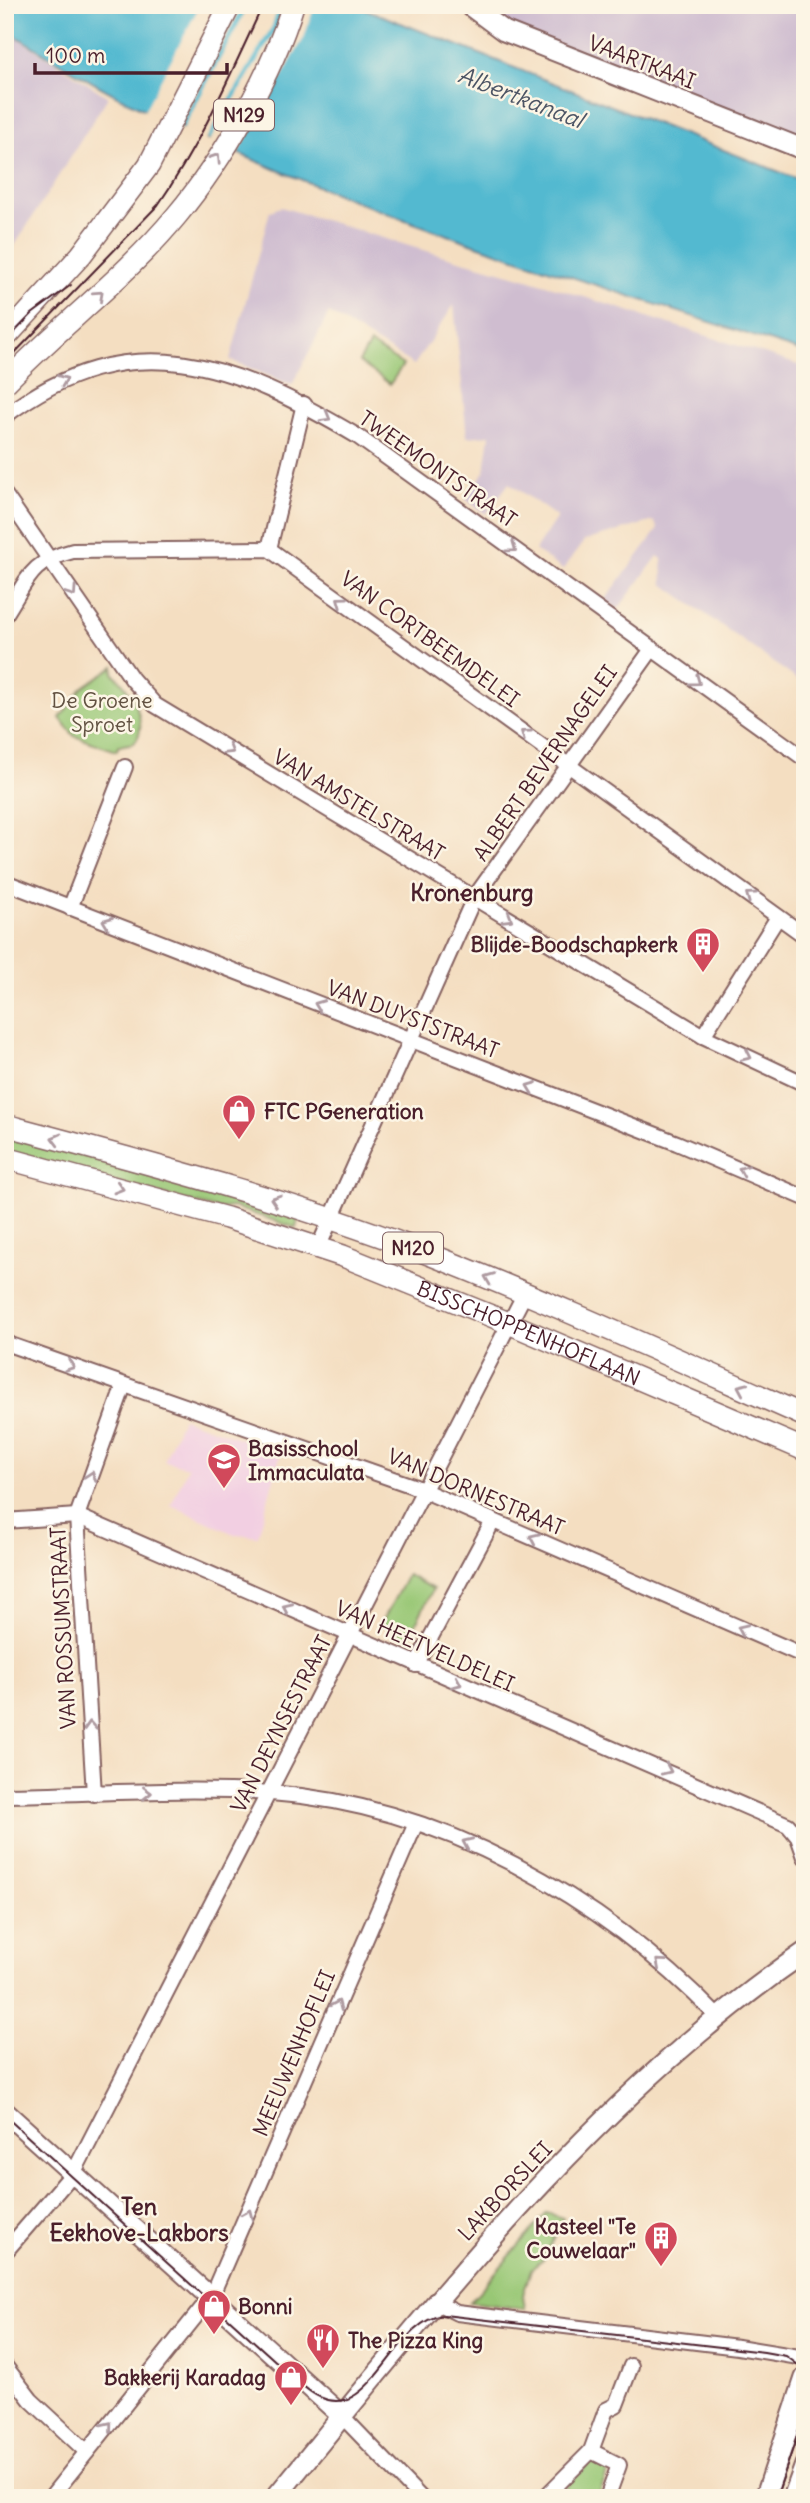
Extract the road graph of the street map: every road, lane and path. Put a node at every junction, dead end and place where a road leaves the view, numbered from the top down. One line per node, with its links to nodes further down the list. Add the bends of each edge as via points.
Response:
1 (230, 5): 5 (main road, N129, via 149,165 81,256)
2 (293, 5): 6 (main road, N129, one-way to 2, via 177,215 245,113)
3 (469, 5): 4 (street, VAARTKAAI, via 504,31)
4 (805, 150)
5 (5, 338)
6 (5, 383)
7 (304, 404): 8 (street, TWEEMONTSTRAAT, one-way to 7, via 56,382 105,365 160,361 255,382); 10 (street); 13 (street, TWEEMONTSTRAAT, one-way to 13, via 357,436)
8 (5, 416)
9 (5, 495): 11 (street, VAN AMSTELSTRAAT)
10 (269, 549): 11 (street, via 73,551); 15 (street, VAN CORTBEEMDELEI, one-way to 10)
11 (48, 557): 12 (street, via 38,564); 18 (street, VAN AMSTELSTRAAT, one-way to 18, via 155,705)
12 (5, 615)
13 (652, 649): 14 (street, TWEEMONTSTRAAT, one-way to 14); 15 (street, ALBERT BEVERNAGELEI)
14 (805, 759)
15 (569, 766): 18 (street, ALBERT BEVERNAGELEI); 20 (street, VAN CORTBEEMDELEI, one-way to 15)
16 (125, 767): 19 (street)
17 (5, 882): 19 (street, VAN DUYSTSTRAAT)
18 (474, 898): 22 (street, VAN AMSTELSTRAAT, one-way to 22); 23 (street, ALBERT BEVERNAGELEI)
19 (70, 908): 23 (street, VAN DUYSTSTRAAT, one-way to 19)
20 (779, 917): 21 (street, VAN CORTBEEMDELEI); 22 (street)
21 (805, 936)
22 (704, 1036): 24 (street, VAN AMSTELSTRAAT, one-way to 24)
23 (410, 1040): 27 (street, VAN DUYSTSTRAAT, one-way to 23, via 677,1143); 28 (street, ALBERT BEVERNAGELEI)
24 (805, 1084)
25 (5, 1125): 28 (main road, BISSCHOPPENHOFLAAN / N120, one-way to 25, via 210,1179)
26 (5, 1158): 29 (main road, BISSCHOPPENHOFLAAN / N120, one-way to 29)
27 (805, 1198)
28 (331, 1219): 29 (street, ALBERT BEVERNAGELEI); 30 (main road, BISSCHOPPENHOFLAAN / N120, one-way to 28)
29 (318, 1248): 31 (main road, BISSCHOPPENHOFLAAN / N120)
30 (525, 1293): 31 (street, VAN DEYNSESTRAAT); 34 (main road, BISSCHOPPENHOFLAAN / N120, one-way to 30)
31 (511, 1324): 35 (main road, BISSCHOPPENHOFLAAN / N120); 36 (street, VAN DEYNSESTRAAT)
32 (5, 1343): 33 (street, VAN DORNESTRAAT, one-way to 33)
33 (124, 1384): 36 (street, VAN DORNESTRAAT); 37 (street, VAN ROSSUMSTRAAT, one-way to 33)
34 (805, 1416)
35 (805, 1450)
36 (425, 1491): 39 (street, VAN DORNESTRAAT); 40 (street, VAN DEYNSESTRAAT)
37 (77, 1517): 38 (street, VAN HEETVELDELEI); 40 (street, VAN HEETVELDELEI, one-way to 37); 44 (street, VAN ROSSUMSTRAAT, one-way to 37)
38 (5, 1521)
39 (493, 1521): 41 (street, VAN DORNESTRAAT, one-way to 39); 42 (street)
40 (350, 1636): 42 (street, VAN HEETVELDELEI); 43 (street, VAN DEYNSESTRAAT)
41 (805, 1656)
42 (416, 1665): 48 (street, VAN HEETVELDELEI, one-way to 48, via 776,1819)
43 (270, 1793): 44 (street, one-way to 43); 46 (street, via 344,1804); 53 (street, VAN DEYNSESTRAAT)
44 (94, 1794): 45 (street)
45 (5, 1795)
46 (415, 1823): 51 (street, one-way to 46, via 637,1944 574,1899 475,1847); 55 (street, MEEUWENHOFLEI, one-way to 46)
47 (805, 1824): 48 (street)
48 (798, 1838): 49 (street)
49 (805, 1857)
50 (805, 1952): 51 (street, LAKBORSLEI)
51 (714, 2013): 56 (street, LAKBORSLEI, via 548,2176)
52 (5, 2112): 53 (street)
53 (73, 2174): 54 (street, VAN DEYNSESTRAAT); 55 (street)
54 (6, 2251)
55 (210, 2299): 61 (street); 63 (street, MEEUWENHOFLEI, one-way to 55)
56 (437, 2303): 57 (street, via 457,2313); 61 (street, LAKBORSLEI)
57 (805, 2358)
58 (5, 2366): 63 (street, via 31,2400)
59 (631, 2366): 62 (street, via 616,2405 606,2410)
60 (805, 2378): 70 (street)
61 (342, 2416): 66 (street, LAKBORSLEI); 67 (street)
62 (591, 2451): 68 (street); 69 (street, via 619,2465)
63 (87, 2452): 65 (street, MEEUWENHOFLEI)
64 (805, 2465): 71 (street)
65 (50, 2498)
66 (275, 2498)
67 (421, 2498)
68 (544, 2498)
69 (607, 2498)
70 (765, 2498)
71 (793, 2498)

